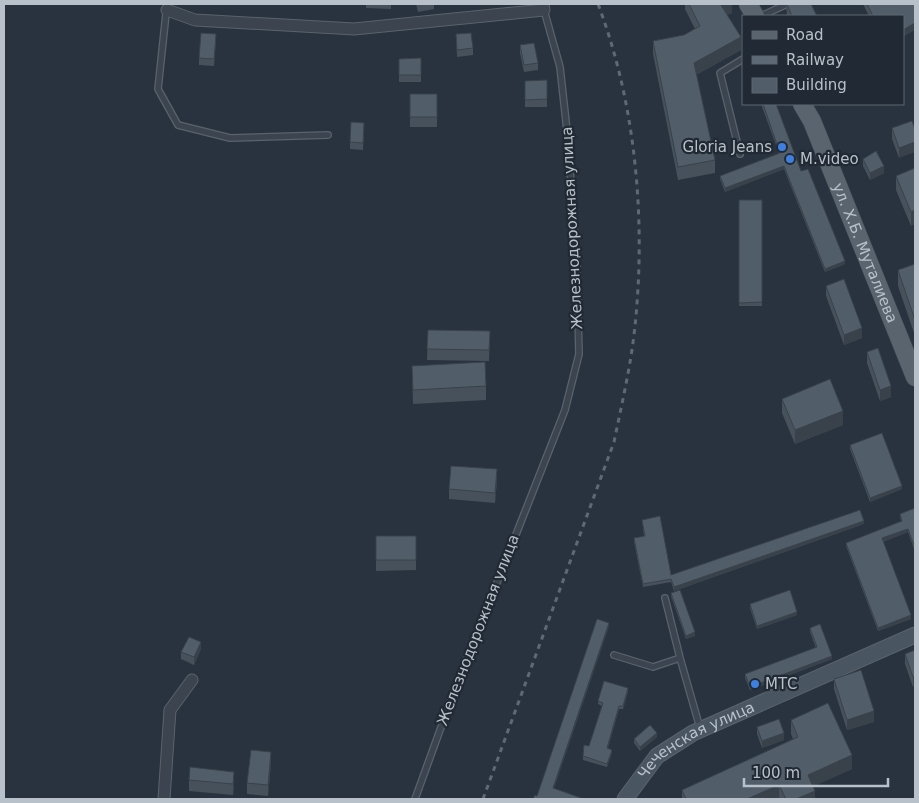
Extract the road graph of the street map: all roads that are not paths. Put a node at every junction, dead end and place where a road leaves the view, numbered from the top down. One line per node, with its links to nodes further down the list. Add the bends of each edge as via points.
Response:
1 (748, 4): 5 (main road)
2 (787, 4): 6 (lane)
3 (167, 7): 4 (street, Железнодорожная улица, via 195,20 354,29); 9 (lane, via 158,89 178,125 230,138)
4 (543, 7): 19 (lane, Железнодорожная улица, via 560,66 568,140 579,354 565,410)
5 (754, 15)
6 (762, 15)
7 (742, 60): 10 (lane, via 720,73)
8 (803, 105): 11 (main road, ул. Х.Б. Муталиева, via 812,121)
9 (328, 135)
10 (740, 154)
11 (915, 376)
12 (665, 598): 15 (lane)
13 (915, 635): 17 (main road, Чеченская улица)
14 (614, 655): 15 (lane, via 653,667)
15 (680, 658): 17 (lane)
16 (192, 680): 18 (street, via 170,710)
17 (700, 730): 20 (main road, Чеченская улица, via 657,756)
18 (164, 799)
19 (415, 799)
20 (625, 799)

